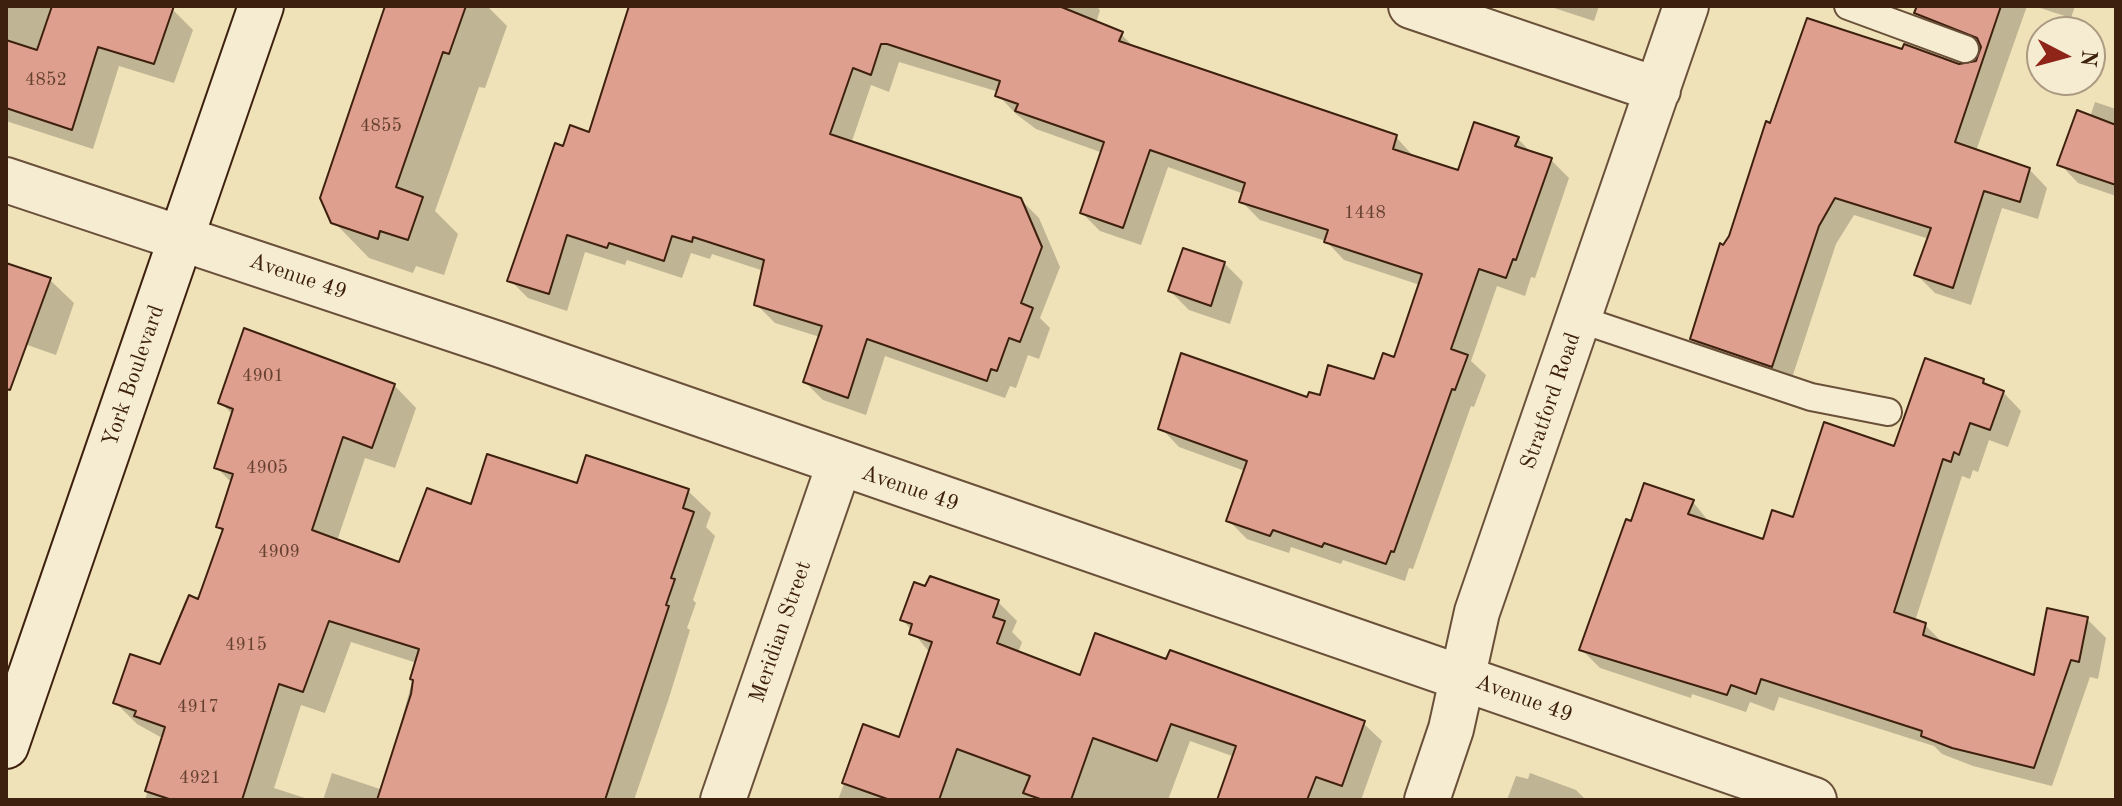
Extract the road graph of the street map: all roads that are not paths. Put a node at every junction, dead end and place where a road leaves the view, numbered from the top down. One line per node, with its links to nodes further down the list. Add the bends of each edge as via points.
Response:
1 (261, 6): 8 (street, York Boulevard)
2 (1411, 6): 6 (street)
3 (1686, 6): 6 (street, Stratford Road)
4 (1848, 6): 5 (lane)
5 (1965, 49)
6 (1658, 90): 9 (street, Stratford Road)
7 (6, 180): 8 (street, Avenue 49)
8 (181, 238): 11 (street, Avenue 49); 13 (street, York Boulevard)
9 (1579, 319): 10 (lane, via 1811,397); 12 (street, Stratford Road, via 1477,612)
10 (1888, 412)
11 (839, 465): 12 (street, Avenue 49); 14 (street, Meridian Street)
12 (1462, 676): 15 (street, Stratford Road); 16 (street, Avenue 49)
13 (6, 746)
14 (723, 800)
15 (1427, 800)
16 (1814, 800)

